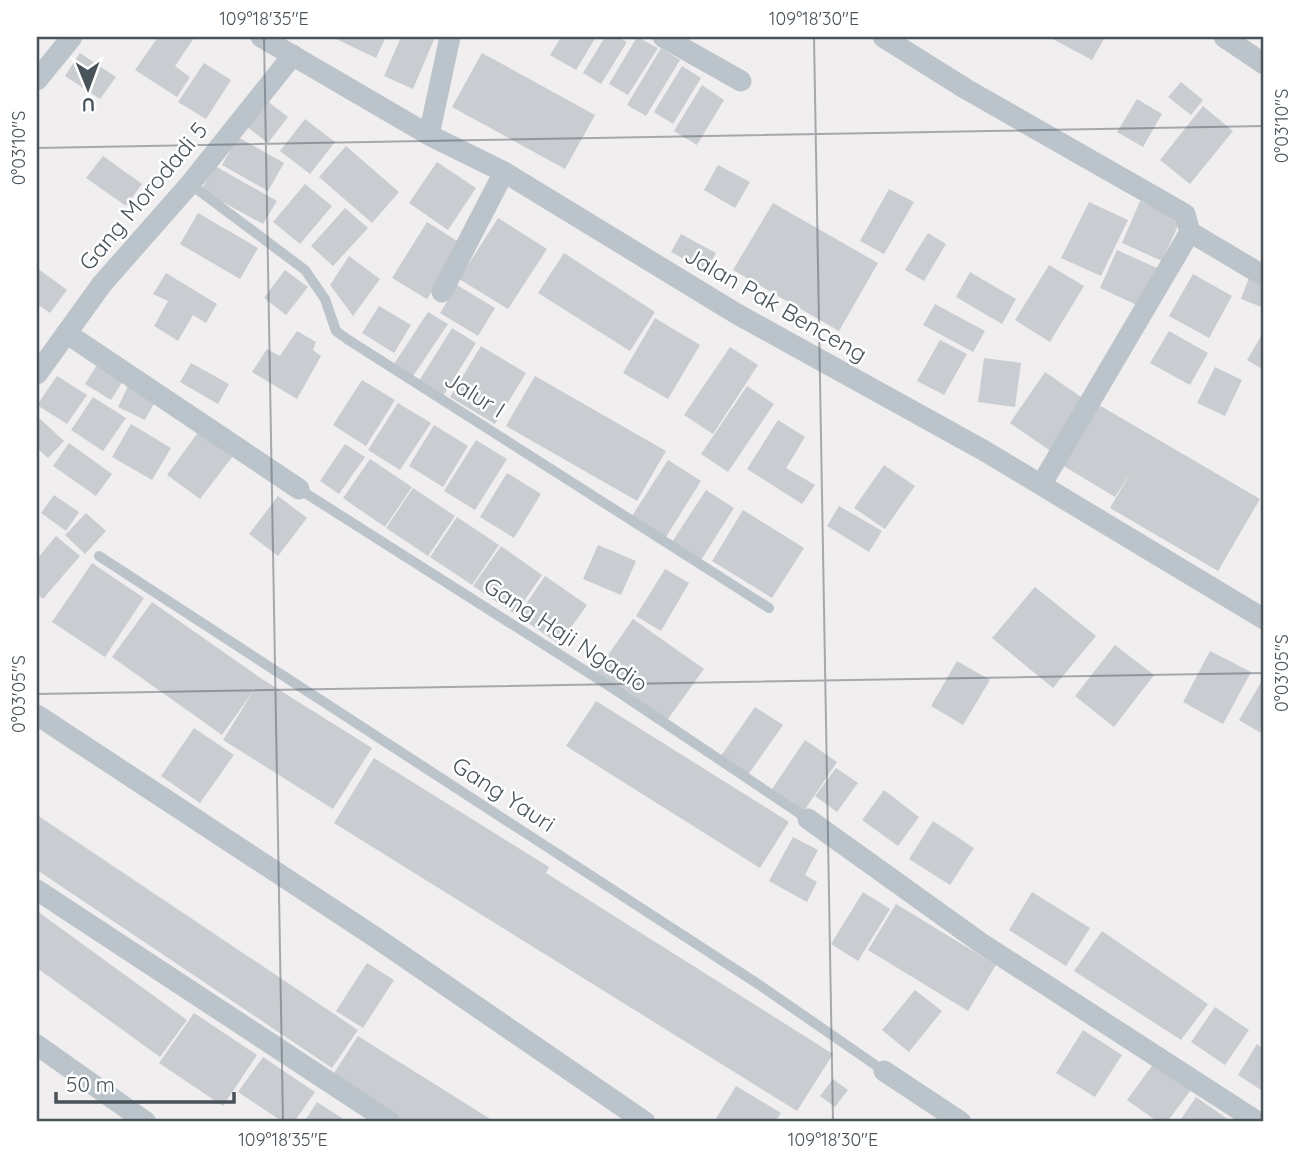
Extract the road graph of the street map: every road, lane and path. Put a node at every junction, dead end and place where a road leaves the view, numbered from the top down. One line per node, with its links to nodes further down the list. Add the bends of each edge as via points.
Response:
1 (72, 37): 9 (street)
2 (261, 37): 7 (street, Jalan Pak Benceng)
3 (450, 37): 11 (street)
4 (663, 37): 10 (street)
5 (883, 37): 14 (street, via 1185,214)
6 (1224, 37): 8 (street)
7 (293, 55): 11 (street, Jalan Pak Benceng); 13 (street, Gang Morodadi 5)
8 (1264, 64)
9 (37, 80)
10 (741, 81)
11 (429, 135): 12 (street, Jalan Pak Benceng)
12 (504, 172): 16 (street); 19 (street, Jalan Pak Benceng, via 737,314)
13 (190, 184): 17 (street, Gang Morodadi 5, via 102,284); 22 (lane, Jalur I, via 305,270 325,299 336,331)
14 (1190, 232): 15 (street); 19 (street)
15 (1264, 276)
16 (442, 292)
17 (66, 333): 18 (street, Gang Morodadi 5); 20 (street)
18 (37, 374)
19 (1041, 485): 23 (street, Jalan Pak Benceng)
20 (299, 489): 25 (lane, Gang Haji Ngadio)
21 (99, 556): 28 (lane, Gang Yauri, via 758,984)
22 (769, 608)
23 (1264, 619)
24 (37, 715): 31 (street, via 378,939)
25 (808, 818): 33 (street, via 981,943)
26 (37, 890): 30 (street)
27 (37, 1045): 29 (street)
28 (884, 1071): 32 (street)
29 (146, 1122)
30 (390, 1122)
31 (645, 1122)
32 (961, 1122)
33 (1258, 1122)

